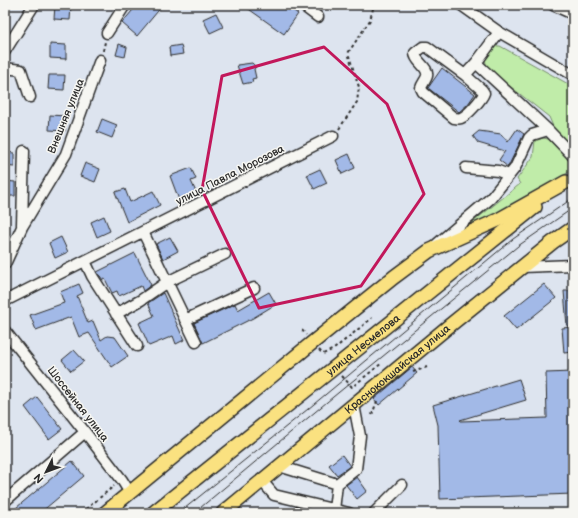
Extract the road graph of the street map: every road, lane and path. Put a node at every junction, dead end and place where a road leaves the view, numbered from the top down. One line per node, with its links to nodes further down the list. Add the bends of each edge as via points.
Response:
1 (34, 5): 11 (street)
2 (125, 5): 10 (street)
3 (302, 5): 8 (street)
4 (374, 5): 19 (path, via 370,20 348,53 359,88 357,102)
5 (461, 5): 9 (street)
6 (554, 5): 7 (street)
7 (573, 14)
8 (318, 17)
9 (499, 32): 13 (street); 16 (street)
10 (107, 33): 12 (path)
11 (5, 51)
12 (100, 60): 25 (street, Внешняя улица, via 66,154)
13 (476, 63): 15 (street); 18 (street)
14 (5, 68): 17 (street, via 20,70)
15 (465, 75): 15 (street, via 484,93 464,116 460,119 454,118 420,88 428,74 416,59 415,53 423,47 428,47)
16 (573, 75)
17 (30, 97)
18 (548, 130): 21 (street); 23 (street, via 529,138)
19 (333, 136): 27 (street, улица Павла Морозова)
20 (24, 151): 25 (street)
21 (573, 156)
22 (466, 168): 23 (street, via 498,171)
23 (509, 175): 30 (street, via 491,198)
24 (569, 180): 30 (main road, via 498,220); 65 (main road, улица Несмелова)
25 (22, 227): 33 (street, Внешняя улица)
26 (573, 228): 29 (main road, Краснококшайская улица)
27 (143, 232): 32 (street, улица Павла Морозова); 36 (street)
28 (573, 236): 29 (street)
29 (553, 242): 35 (main road, Краснококшайская улица)
30 (429, 251): 59 (main road, via 370,296)
31 (225, 254): 36 (street)
32 (85, 261): 38 (street, улица Павла Морозова); 39 (street)
33 (5, 264)
34 (573, 265): 35 (street)
35 (522, 267): 51 (main road, Краснококшайская улица)
36 (167, 282): 39 (street); 41 (street)
37 (254, 288): 41 (street)
38 (5, 301)
39 (116, 314): 44 (street)
40 (372, 318): 45 (path)
41 (185, 320): 43 (street)
42 (5, 331): 53 (street, Шоссейная улица)
43 (196, 342)
44 (137, 346)
45 (334, 349)
46 (382, 363): 49 (path, via 352,387)
47 (427, 367): 48 (path)
48 (415, 370)
49 (342, 376)
50 (376, 402): 52 (path)
51 (354, 404): 54 (main road, Краснококшайская улица); 57 (street, via 360,436 356,469)
52 (372, 415)
53 (85, 432): 55 (street, Шоссейная улица); 60 (street)
54 (279, 466): 56 (main road, Краснококшайская улица); 57 (street)
55 (122, 480): 59 (street, Шоссейная улица); 63 (path)
56 (262, 481): 61 (street, via 274,495); 66 (main road, Краснококшайская улица)
57 (337, 484): 62 (street)
58 (402, 486): 68 (street)
59 (130, 493): 64 (main road)
60 (5, 501)
61 (308, 508): 62 (street)
62 (330, 510): 67 (street)
63 (81, 513)
64 (105, 513)
65 (153, 513)
66 (223, 513)
67 (349, 513)
68 (374, 513)

